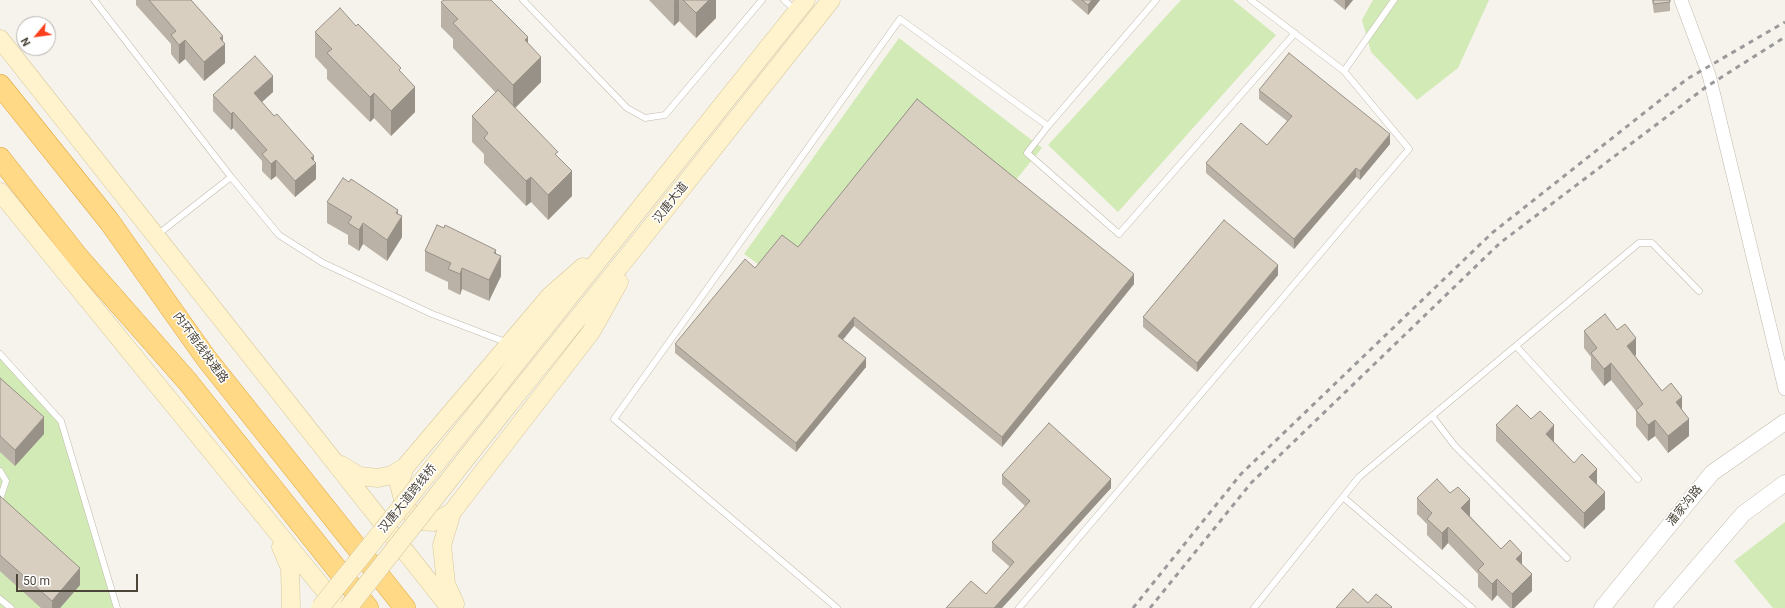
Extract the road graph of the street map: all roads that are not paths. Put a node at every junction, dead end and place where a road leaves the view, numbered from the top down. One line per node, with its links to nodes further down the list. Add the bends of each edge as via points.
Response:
1 (94, 0): 19 (lane)
2 (523, 0): 3 (lane, via 628,108 646,118 665,115)
3 (762, 0)
4 (784, 0): 10 (lane)
5 (831, 0): 23 (main road, 汉唐大道)
6 (1156, 0): 16 (lane)
7 (1251, 0): 11 (lane)
8 (1394, 0): 13 (lane)
9 (1681, 0): 28 (street, via 1709,75)
10 (802, 6): 21 (main road, 汉唐大道)
11 (1295, 33): 13 (lane); 16 (lane, via 1120,234 1028,153)
12 (0, 39): 22 (main road)
13 (1344, 71): 55 (lane, via 1409,149)
14 (0, 72): 17 (highway)
15 (0, 85): 17 (highway, 内环南线快速路)
16 (1048, 126): 54 (lane, via 900,19 614,419)
17 (41, 136): 51 (highway, 内环南线快速路, via 109,221 206,358)
18 (2, 161): 50 (highway, via 78,257 188,382)
19 (231, 177): 22 (lane); 25 (lane, via 279,235 323,262 432,314)
20 (0, 192): 41 (main road)
21 (623, 232): 25 (main road, via 550,296); 29 (main road, 汉唐大道)
22 (156, 236): 33 (main road)
23 (640, 241): 30 (main road, 汉唐大道); 40 (main road, via 591,332)
24 (1699, 291): 26 (lane, via 1652,243 1639,243)
25 (510, 344): 34 (main road)
26 (1516, 346): 31 (lane); 36 (lane)
27 (0, 354): 45 (lane, via 61,421)
28 (1785, 389)
29 (495, 390): 47 (main road, 汉唐大道跨线桥, bridge)
30 (509, 404): 49 (main road, 汉唐大道跨线桥, bridge)
31 (1432, 416): 38 (lane, via 1359,477); 42 (lane, via 1455,446)
32 (1785, 422): 58 (street, 潘家沟路, via 1712,474)
33 (333, 460): 34 (main road, via 359,476 378,478 392,475); 52 (main road)
34 (405, 467): 40 (main road, via 399,484 405,507 419,521 434,522)
35 (0, 471): 39 (lane, via 6,481)
36 (1638, 479)
37 (1785, 483): 59 (street, via 1742,514)
38 (1343, 497): 56 (lane); 57 (lane)
39 (0, 499)
40 (452, 512): 53 (main road, via 442,545 446,584)
41 (271, 524): 46 (main road, via 290,568); 48 (main road)
42 (1567, 558)
43 (0, 599): 44 (lane)
44 (11, 608)
45 (117, 608)
46 (291, 608)
47 (320, 608)
48 (339, 608)
49 (348, 608)
50 (368, 608)
51 (405, 608)
52 (450, 608)
53 (457, 608)
54 (837, 608)
55 (1019, 608)
56 (1254, 608)
57 (1472, 608)
58 (1602, 608)
59 (1662, 608)

